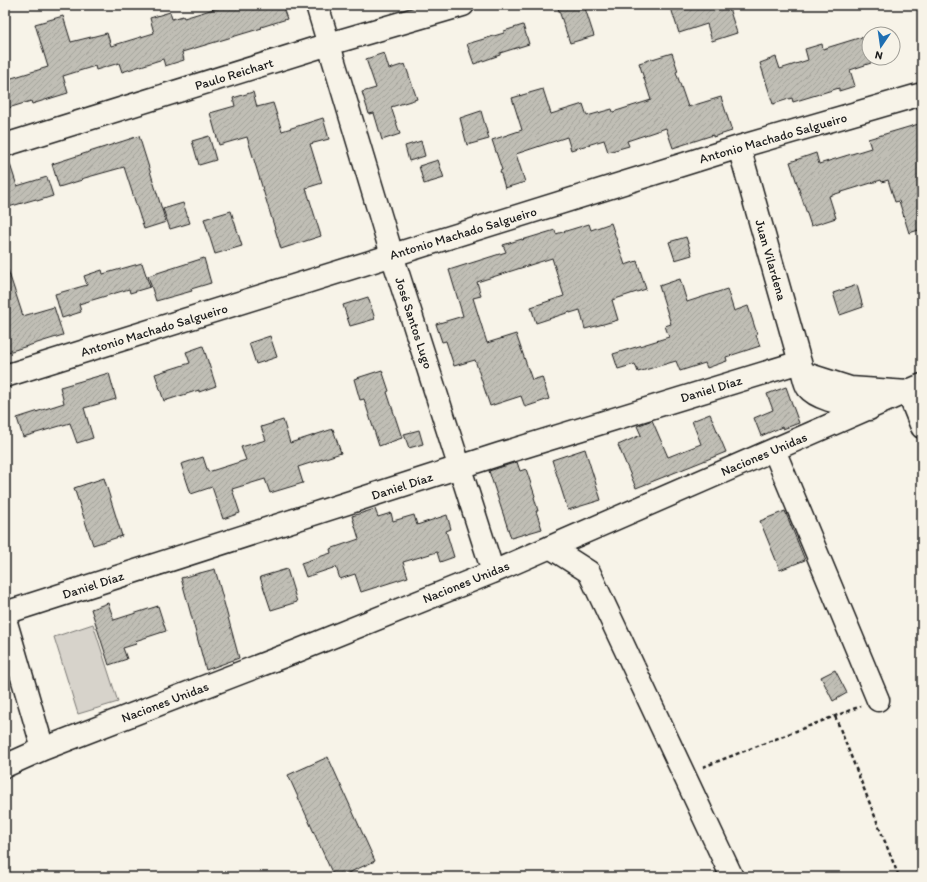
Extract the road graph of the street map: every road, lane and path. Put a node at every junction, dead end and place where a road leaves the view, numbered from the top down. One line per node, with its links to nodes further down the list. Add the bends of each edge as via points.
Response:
1 (317, 5): 3 (street, José Santos Lugo)
2 (463, 5): 3 (street, Paulo Reichart)
3 (329, 44): 5 (street, Paulo Reichart); 7 (street, José Santos Lugo)
4 (922, 94): 6 (street, Antonio Machado Salgueiro)
5 (5, 145)
6 (739, 147): 7 (street, Antonio Machado Salgueiro); 8 (street, Juan Vilardena)
7 (392, 255): 9 (street, Antonio Machado Salgueiro); 14 (street, José Santos Lugo)
8 (802, 368): 10 (street, via 850,388); 11 (street, Juan Vilardena, via 807,387 817,395); 14 (street, Daniel Díaz)
9 (5, 376)
10 (915, 388): 11 (street, Naciones Unidas); 12 (street)
11 (869, 409): 13 (street, Naciones Unidas)
12 (922, 427)
13 (774, 450): 15 (street, Naciones Unidas); 19 (street)
14 (460, 467): 16 (street, José Santos Lugo); 17 (street, Daniel Díaz)
15 (550, 547): 16 (street, Naciones Unidas); 23 (street, via 589,572)
16 (493, 572): 21 (street, Naciones Unidas)
17 (5, 613)
18 (5, 619): 21 (street)
19 (878, 700): 20 (path)
20 (835, 716): 23 (path); 25 (path)
21 (43, 750): 22 (street, Naciones Unidas)
22 (5, 766)
23 (684, 774): 24 (street)
24 (732, 877)
25 (899, 877)

